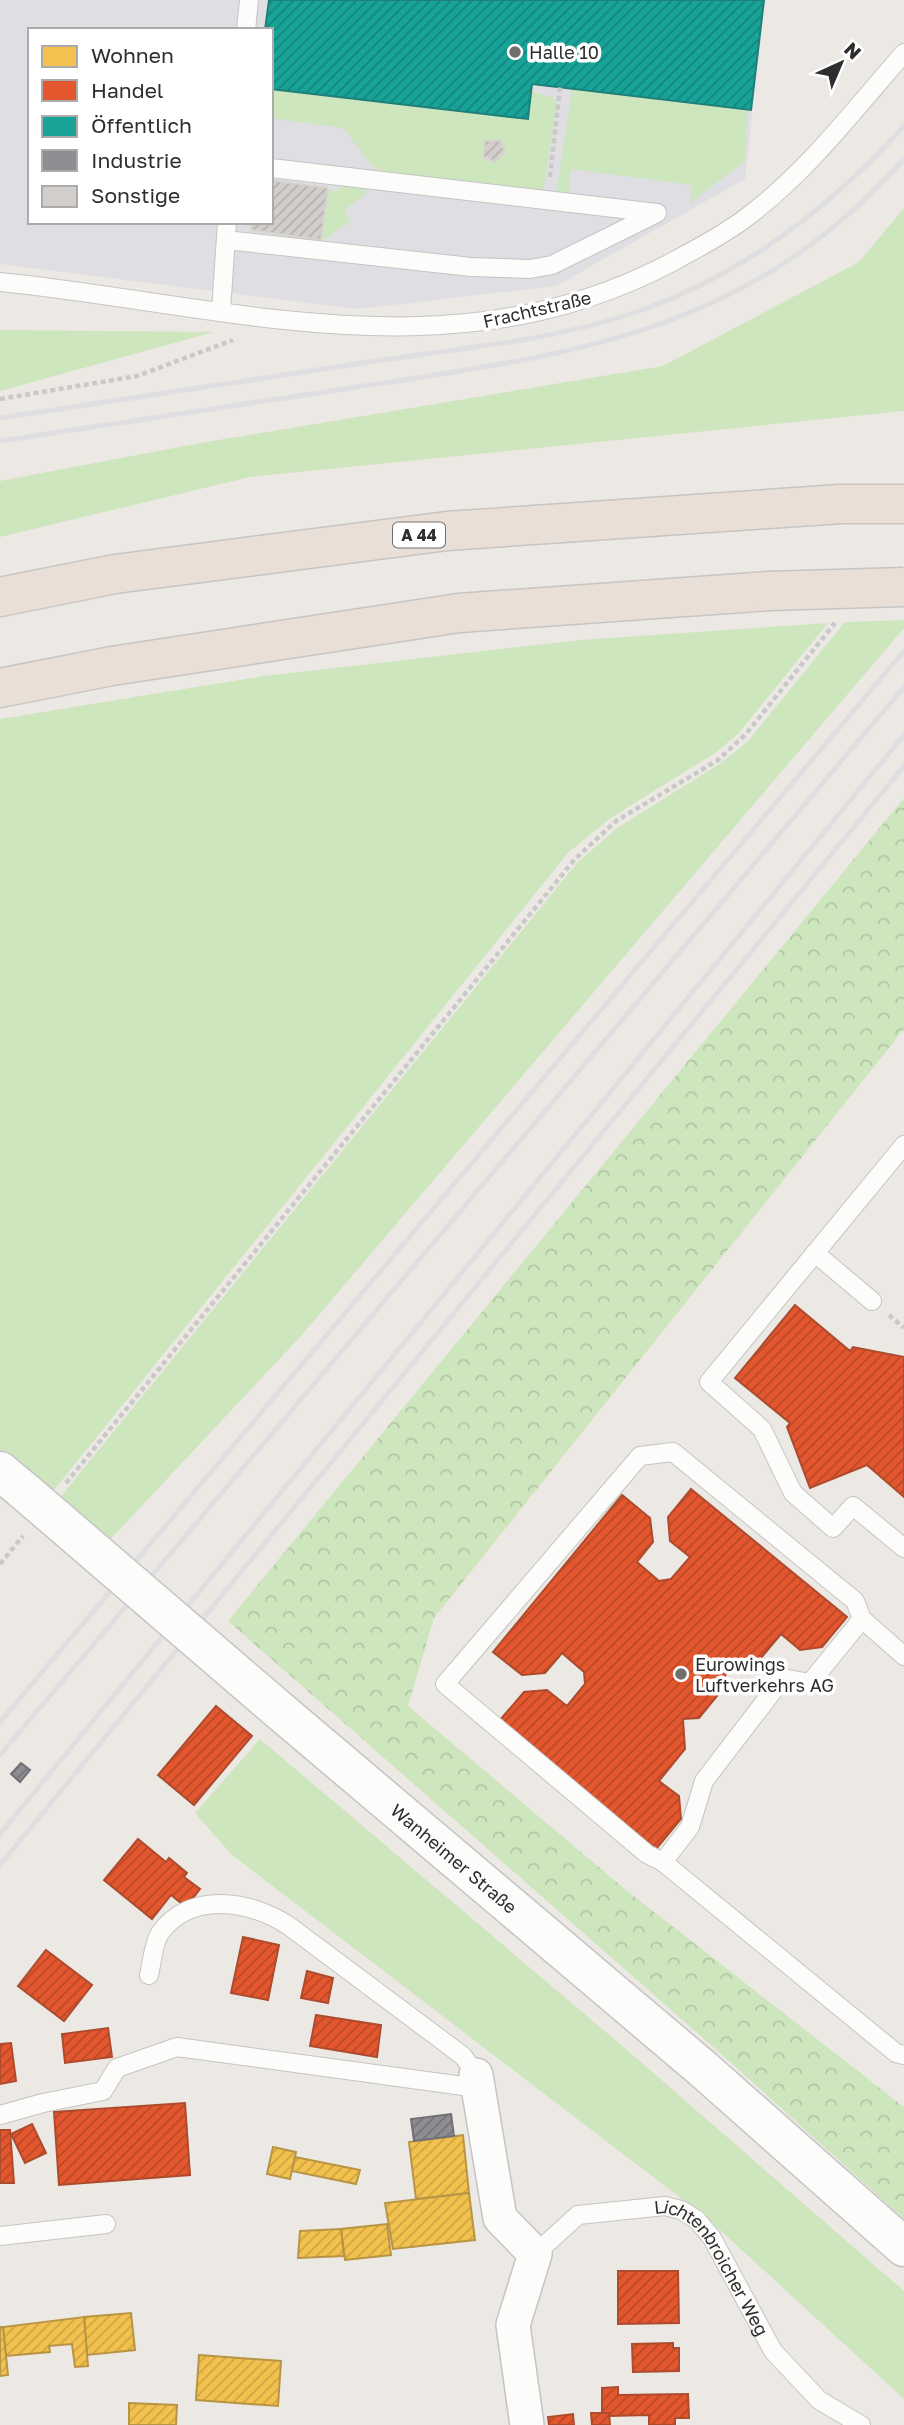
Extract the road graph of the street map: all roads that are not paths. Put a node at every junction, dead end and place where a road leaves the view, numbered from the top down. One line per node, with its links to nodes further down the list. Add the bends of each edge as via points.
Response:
1 (249, 0): 2 (lane)
2 (246, 28)
3 (904, 53): 7 (lane, Frachtstraße, via 808,162 747,218 635,282 571,305 488,323 383,328)
4 (273, 168): 5 (lane, via 657,213 552,265 530,269 471,267)
5 (227, 231): 7 (lane)
6 (0, 282): 7 (lane, Frachtstraße)
7 (228, 313)
8 (904, 504): 10 (highway, A 44, via 841,504 447,531 115,574)
9 (904, 587): 11 (highway, bridge, via 769,591 459,613 111,666)
10 (0, 597)
11 (0, 688)
12 (904, 1145): 13 (lane)
13 (815, 1253): 14 (lane); 16 (lane, via 709,1382 762,1429 793,1493 813,1511 834,1528 853,1506)
14 (872, 1301)
15 (27, 1485): 26 (street, Wanheimer Straße, bridge, via 280,1711 704,2069)
16 (904, 1548)
17 (862, 1619): 18 (lane); 19 (lane, via 810,1683 783,1678 704,1781 690,1827); 19 (lane, via 855,1601 673,1452 640,1457 445,1684 647,1854)
18 (904, 1656)
19 (663, 1862): 21 (lane)
20 (149, 1976): 22 (lane, via 159,1935 172,1921 218,1902 257,1909 289,1926 463,2056)
21 (904, 2055)
22 (477, 2082): 23 (lane, via 177,2047 117,2068 103,2091); 27 (street, via 500,2218)
23 (0, 2115)
24 (106, 2224): 25 (lane)
25 (0, 2236)
26 (904, 2248)
27 (535, 2254): 28 (street, via 513,2325); 29 (lane, Lichtenbroicher Weg, via 578,2215 665,2206 681,2210 697,2220 719,2249 773,2351 819,2400)
28 (527, 2425)
29 (861, 2425)

